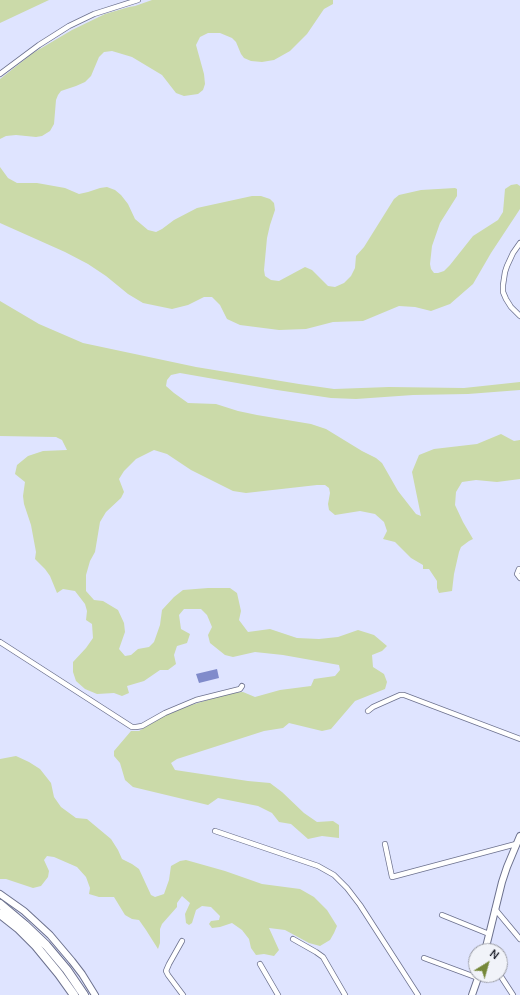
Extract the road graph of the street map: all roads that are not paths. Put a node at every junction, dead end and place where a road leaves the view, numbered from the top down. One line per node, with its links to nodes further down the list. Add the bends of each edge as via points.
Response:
1 (138, 0): 2 (street, via 75,23 39,45)
2 (0, 74)
3 (520, 243): 4 (street, via 507,266 503,285 506,299)
4 (520, 316)
5 (520, 569): 6 (street, via 517,574)
6 (520, 578)
7 (0, 642): 8 (street, via 132,727 142,726 196,700 240,689)
8 (242, 686)
9 (368, 711): 10 (street, via 405,695)
10 (520, 738)
11 (214, 831): 36 (street, via 318,866 334,875 360,905)
12 (520, 836): 14 (street)
13 (385, 844): 14 (street, via 392,877)
14 (516, 844): 17 (street, via 504,874)
15 (0, 894): 32 (street, via 24,911 50,935)
16 (0, 904): 31 (highway, via 46,945)
17 (495, 909): 20 (street); 22 (street)
18 (0, 914): 30 (highway, via 36,946)
19 (442, 915): 20 (street)
20 (489, 934): 24 (street)
21 (293, 939): 35 (street, via 323,957)
22 (520, 939)
23 (182, 941): 33 (street, via 166,971)
24 (487, 943)
25 (424, 958): 27 (street)
26 (260, 964): 34 (street)
27 (468, 972)
28 (476, 983): 37 (street)
29 (505, 983): 38 (street)
30 (74, 995)
31 (84, 995)
32 (95, 995)
33 (183, 995)
34 (278, 995)
35 (345, 995)
36 (418, 995)
37 (472, 995)
38 (513, 995)

